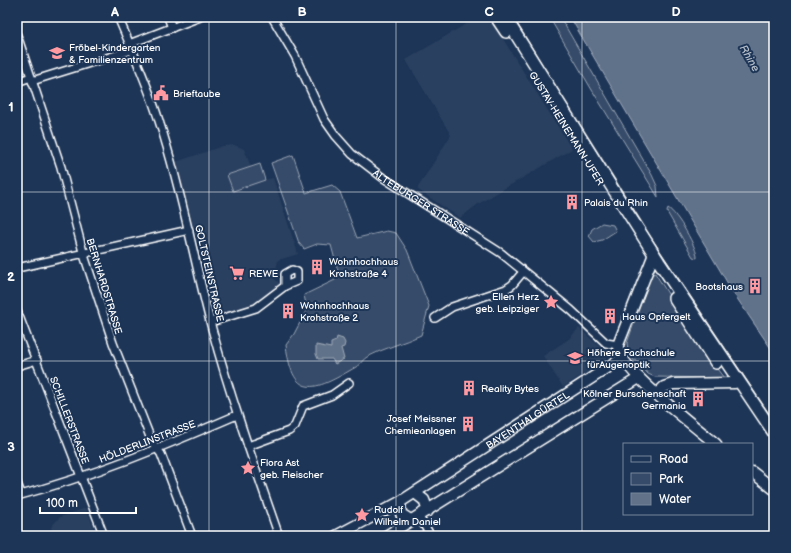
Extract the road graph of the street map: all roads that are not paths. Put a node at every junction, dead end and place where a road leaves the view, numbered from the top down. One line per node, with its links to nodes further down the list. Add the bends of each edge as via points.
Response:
1 (118, 17): 9 (street, GOLTSTEINSTRASSE)
2 (168, 17): 7 (street)
3 (200, 17): 7 (street)
4 (272, 17): 16 (street, ALTEBURGER STRASSE, via 295,56 324,119 352,154 501,253)
5 (496, 17): 14 (main road, GUSTAV-HEINEMANN-UFER)
6 (505, 17): 14 (main road, GUSTAV-HEINEMANN-UFER)
7 (172, 28): 9 (street)
8 (17, 35): 10 (street, BERNHARDSTRASSE)
9 (131, 47): 10 (street); 12 (street, GOLTSTEINSTRASSE, via 160,124)
10 (31, 79): 11 (street); 13 (street, BERNHARDSTRASSE, via 61,167)
11 (17, 82)
12 (189, 230): 13 (street); 21 (street, GOLTSTEINSTRASSE)
13 (83, 252): 15 (street); 35 (street, BERNHARDSTRASSE, via 112,343)
14 (653, 258): 20 (main road, GUSTAV-HEINEMANN-UFER); 22 (main road)
15 (17, 268)
16 (523, 272): 19 (street, via 506,289 452,308); 22 (street, ALTEBURGER STRASSE, via 571,310 606,343)
17 (285, 286): 21 (street, via 256,308)
18 (17, 311): 24 (street, SCHILLERSTRASSE)
19 (435, 318)
20 (691, 319): 28 (main road, via 716,362); 29 (main road)
21 (211, 322): 31 (street, GOLTSTEINSTRASSE)
22 (618, 345): 23 (main road)
23 (621, 358): 26 (main road); 40 (main road, BAYENTHALGÜRTEL)
24 (37, 360): 25 (street); 37 (street, SCHILLERSTRASSE)
25 (17, 366)
26 (639, 378): 30 (main road); 43 (main road)
27 (349, 383): 34 (street, via 332,395 303,406 295,426 289,431)
28 (735, 383): 29 (main road); 30 (main road, via 673,384 664,387)
29 (746, 393): 32 (main road)
30 (657, 394): 33 (main road)
31 (237, 415): 34 (street, GOLTSTEINSTRASSE); 35 (street, HÖLDERLINSTRASSE)
32 (774, 433)
33 (715, 443)
34 (248, 446): 47 (street, GOLTSTEINSTRASSE)
35 (157, 450): 37 (street, HÖLDERLINSTRASSE); 46 (street, BERNHARDSTRASSE, via 161,454)
36 (753, 473): 39 (main road)
37 (80, 477): 41 (street, HÖLDERLINSTRASSE); 45 (street, SCHILLERSTRASSE)
38 (17, 484): 41 (street)
39 (774, 490)
40 (415, 493): 42 (main road, BAYENTHALGÜRTEL); 43 (main road, via 424,500)
41 (19, 495)
42 (400, 502): 44 (main road, via 401,514); 48 (main road, BAYENTHALGÜRTEL)
43 (428, 512): 44 (main road)
44 (415, 519): 49 (main road); 50 (street)
45 (104, 536)
46 (192, 536)
47 (278, 536)
48 (336, 536)
49 (386, 536)
50 (431, 536)

